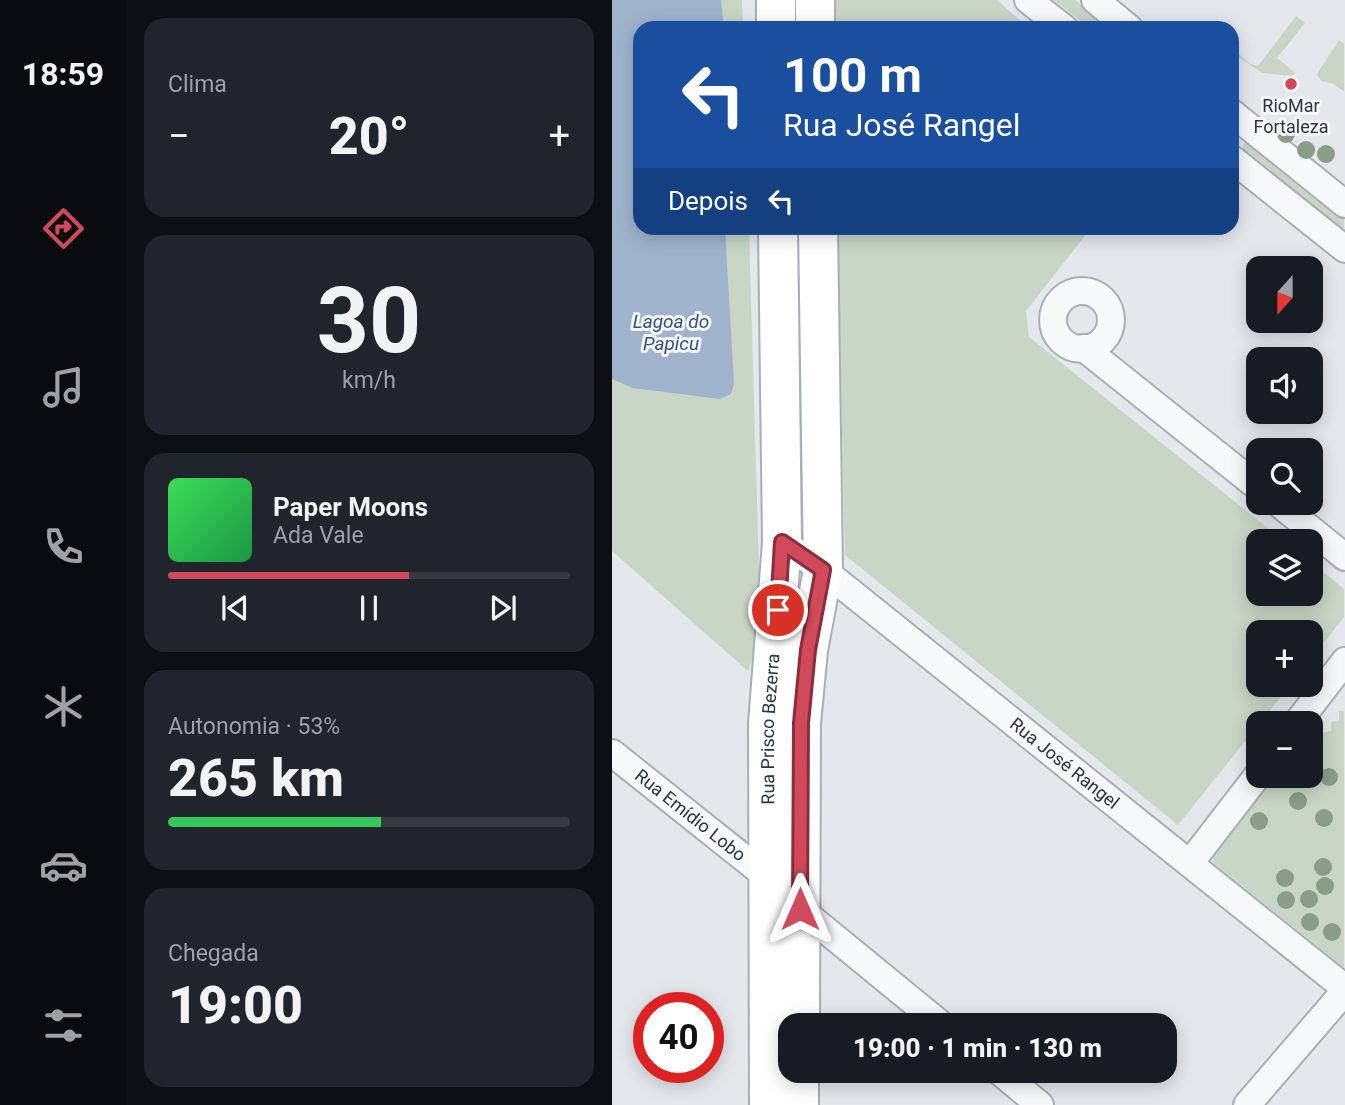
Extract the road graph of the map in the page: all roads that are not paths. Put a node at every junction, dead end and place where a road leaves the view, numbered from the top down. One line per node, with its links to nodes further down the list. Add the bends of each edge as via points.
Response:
1 (776, 0): 5 (street)
2 (815, 0): 6 (street)
3 (1028, 0): 7 (street)
4 (1095, 0): 8 (street)
5 (776, 21)
6 (815, 21)
7 (1055, 21)
8 (1120, 21)
9 (1239, 119): 11 (street)
10 (1239, 165): 14 (street)
11 (1345, 204)
12 (778, 235): 18 (street, Rua Prisco Bezerra)
13 (818, 235): 20 (street, Rua Prisco Bezerra)
14 (1345, 249)
15 (1084, 348): 16 (street)
16 (1246, 477)
17 (1293, 515): 19 (street)
18 (782, 542): 20 (street, Rua José Rangel); 26 (street, Rua Prisco Bezerra, via 768,724)
19 (1345, 556)
20 (823, 570): 25 (street, Rua José Rangel); 27 (street, Rua Prisco Bezerra, via 801,723)
21 (1345, 661): 22 (street)
22 (1306, 711)
23 (612, 753): 26 (street, Rua Emídio Lobo)
24 (1248, 788): 25 (street)
25 (1190, 863): 28 (street, Rua José Rangel)
26 (770, 878): 32 (street, Rua Prisco Bezerra)
27 (800, 909): 29 (street, Rua Prisco Bezerra); 30 (street)
28 (1345, 989): 34 (street)
29 (799, 1013)
30 (927, 1013)
31 (1013, 1083): 33 (street)
32 (787, 1093)
33 (1040, 1105)
34 (1247, 1105)

